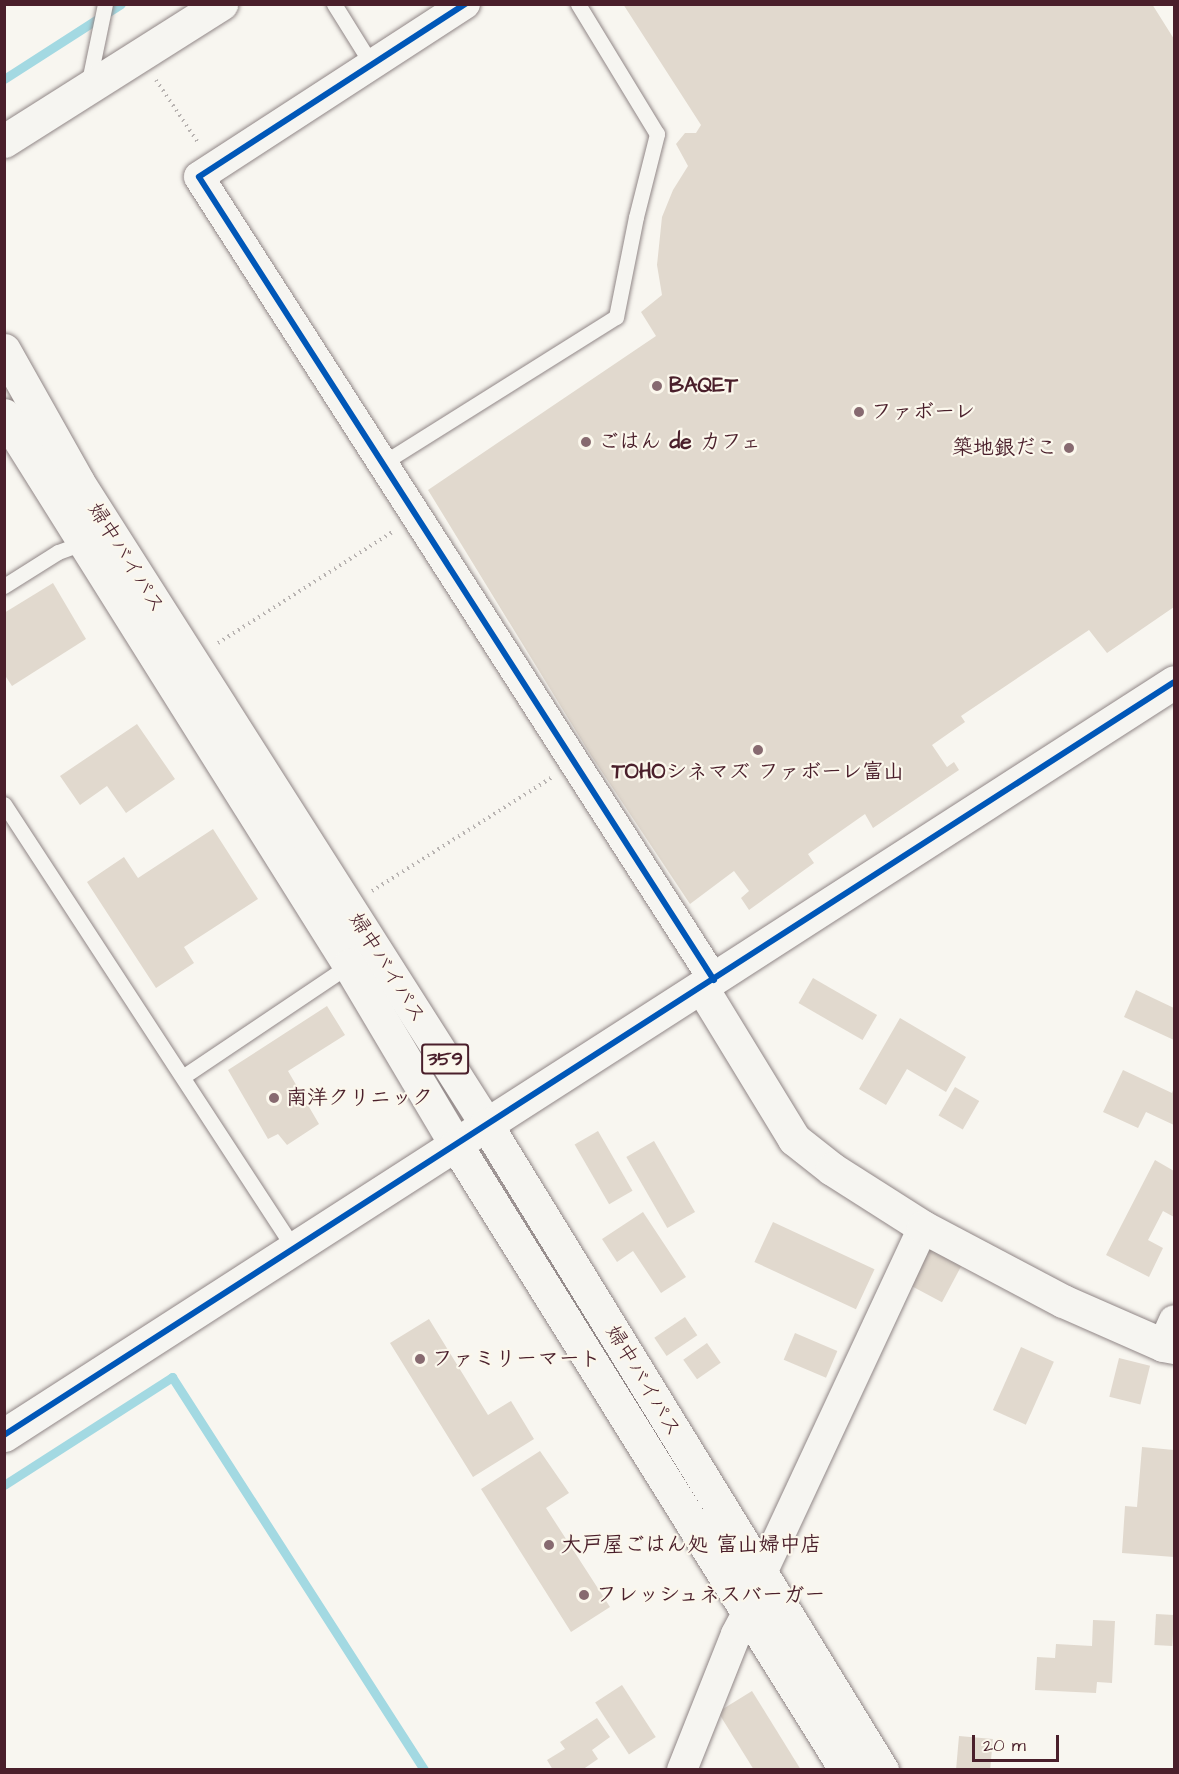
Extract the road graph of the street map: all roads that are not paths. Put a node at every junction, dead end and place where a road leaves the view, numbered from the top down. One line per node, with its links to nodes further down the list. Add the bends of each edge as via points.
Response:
1 (105, 4): 7 (lane)
2 (221, 4): 7 (main road)
3 (334, 4): 6 (lane)
4 (465, 4): 6 (street)
5 (578, 4): 11 (lane, via 657,134 616,317)
6 (372, 65): 11 (street, via 199,177)
7 (87, 89): 8 (main road)
8 (4, 141)
9 (4, 350): 19 (main road, 婦中バイパス / 359, via 78,482)
10 (4, 415): 12 (main road, 婦中バイパス / 359)
11 (383, 463): 17 (street, via 575,763)
12 (83, 543): 13 (lane, via 58,552); 16 (main road, 婦中バイパス / 359)
13 (4, 586)
14 (1174, 682): 17 (main road)
15 (4, 804): 18 (lane)
16 (349, 965): 18 (lane); 20 (main road, 婦中バイパス / 359)
17 (708, 984): 19 (main road); 21 (main road, via 794,1139 832,1169)
18 (184, 1076): 22 (lane)
19 (486, 1124): 20 (main road); 25 (main road, 婦中バイパス / 359)
20 (456, 1145): 22 (main road); 26 (main road, 婦中バイパス / 359)
21 (922, 1227): 23 (main road, via 1063,1301); 25 (street)
22 (295, 1250): 24 (main road)
23 (1171, 1338)
24 (4, 1435)
25 (761, 1575): 29 (main road, 婦中バイパス / 359)
26 (747, 1613): 27 (street); 28 (main road, 婦中バイパス / 359)
27 (682, 1770)
28 (846, 1770)
29 (882, 1770)

